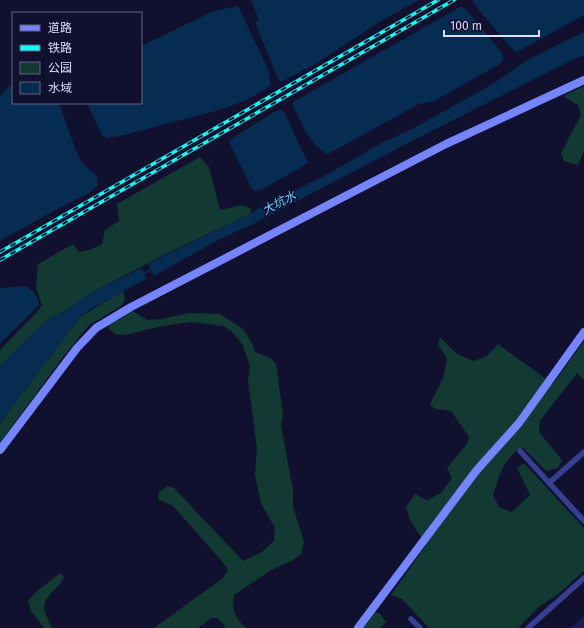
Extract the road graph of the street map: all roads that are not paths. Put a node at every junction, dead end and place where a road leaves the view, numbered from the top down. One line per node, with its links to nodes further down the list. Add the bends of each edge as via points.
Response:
1 (584, 80): 3 (street, via 446,144 131,307 96,328 77,348)
2 (584, 332): 10 (street, via 519,423 476,471)
3 (0, 450)
4 (520, 451): 6 (street)
5 (584, 452): 6 (street)
6 (549, 482): 7 (street)
7 (584, 520)
8 (584, 578): 12 (street)
9 (411, 619): 11 (street)
10 (358, 628)
11 (420, 628)
12 (528, 628)

